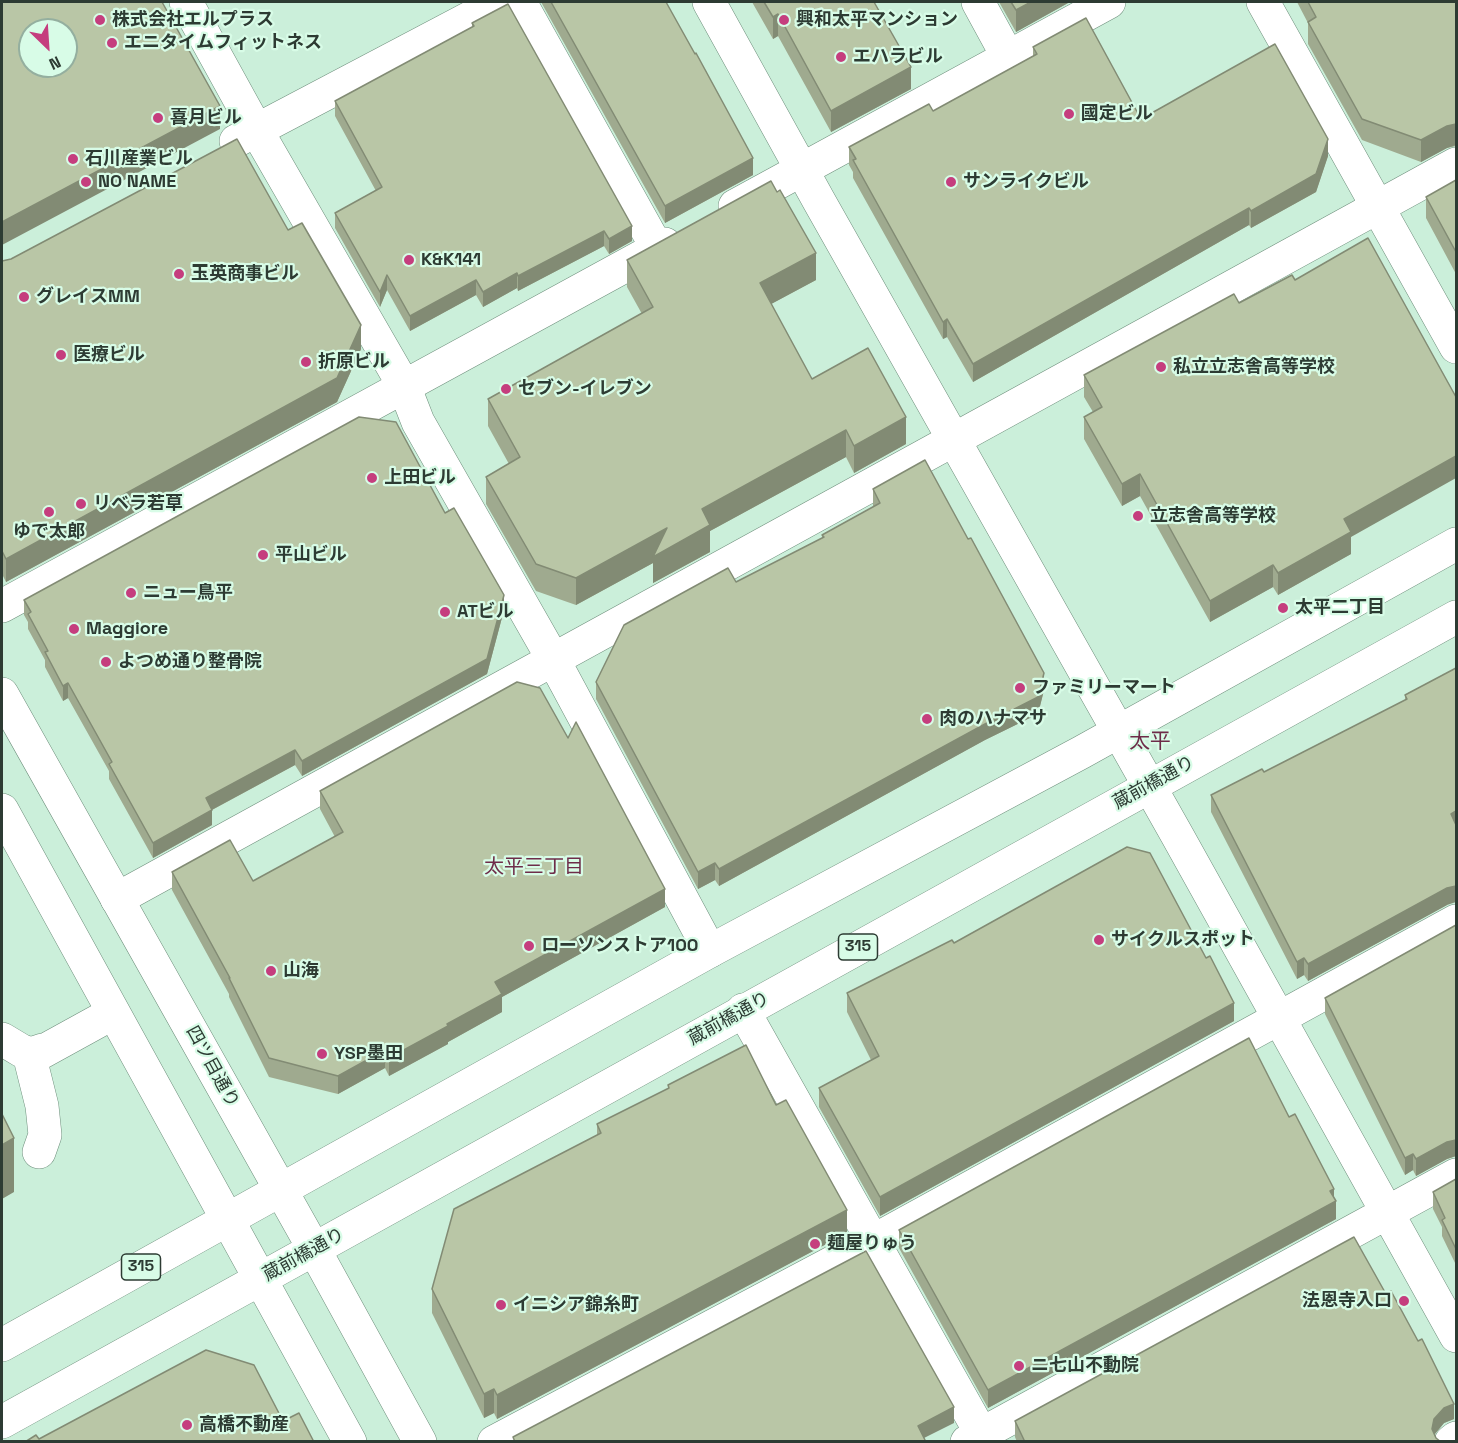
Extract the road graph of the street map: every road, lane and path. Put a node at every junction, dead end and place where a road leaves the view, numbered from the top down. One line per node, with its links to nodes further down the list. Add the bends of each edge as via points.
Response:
1 (186, 2): 9 (street)
2 (500, 2): 9 (street)
3 (520, 2): 14 (street)
4 (709, 2): 12 (street)
5 (978, 2): 8 (street)
6 (1109, 2): 8 (street)
7 (1263, 2): 13 (street)
8 (1008, 57): 12 (street)
9 (257, 131): 10 (street); 16 (street)
10 (208, 156)
11 (1456, 164): 13 (street)
12 (802, 169): 14 (street); 17 (street)
13 (1377, 208): 15 (street); 17 (street)
14 (657, 248): 16 (street)
15 (1456, 347)
16 (404, 386): 19 (street); 21 (street, via 418,422)
17 (954, 439): 21 (street); 23 (street)
18 (1456, 544): 23 (street, 315)
19 (2, 606)
20 (1456, 616): 24 (street, 蔵前橋通り / 315)
21 (553, 659): 27 (street); 29 (street)
22 (2, 693): 27 (street, 四ツ目通り)
23 (1119, 731): 24 (street); 29 (street, 315)
24 (1149, 785): 30 (street, 蔵前橋通り / 315); 32 (street)
25 (2, 810): 26 (street)
26 (10, 846): 31 (street)
27 (117, 899): 37 (street, 四ツ目通り)
28 (1456, 921): 32 (street)
29 (710, 951): 37 (street, 315)
30 (743, 1010): 40 (street); 41 (street, 蔵前橋通り / 315)
31 (113, 1013): 34 (street); 39 (street)
32 (1279, 1019): 38 (street); 40 (street)
33 (2, 1039): 34 (street, via 22,1052)
34 (43, 1050): 35 (street, via 31,1062 44,1119 45,1135)
35 (39, 1152)
36 (1456, 1175): 38 (street)
37 (281, 1189): 39 (street, 315); 41 (street, 四ツ目通り)
38 (1387, 1213): 43 (street); 47 (street)
39 (227, 1220): 42 (street); 44 (street, 315)
40 (873, 1241): 47 (street); 50 (street)
41 (314, 1249): 42 (street, 蔵前橋通り / 315); 49 (street, 四ツ目通り)
42 (260, 1280): 45 (street, 蔵前橋通り / 315); 48 (street)
43 (1456, 1336)
44 (2, 1345)
45 (2, 1422)
46 (1456, 1438): 51 (street)
47 (978, 1439)
48 (350, 1442)
49 (420, 1442)
50 (494, 1442)
51 (1451, 1442)

